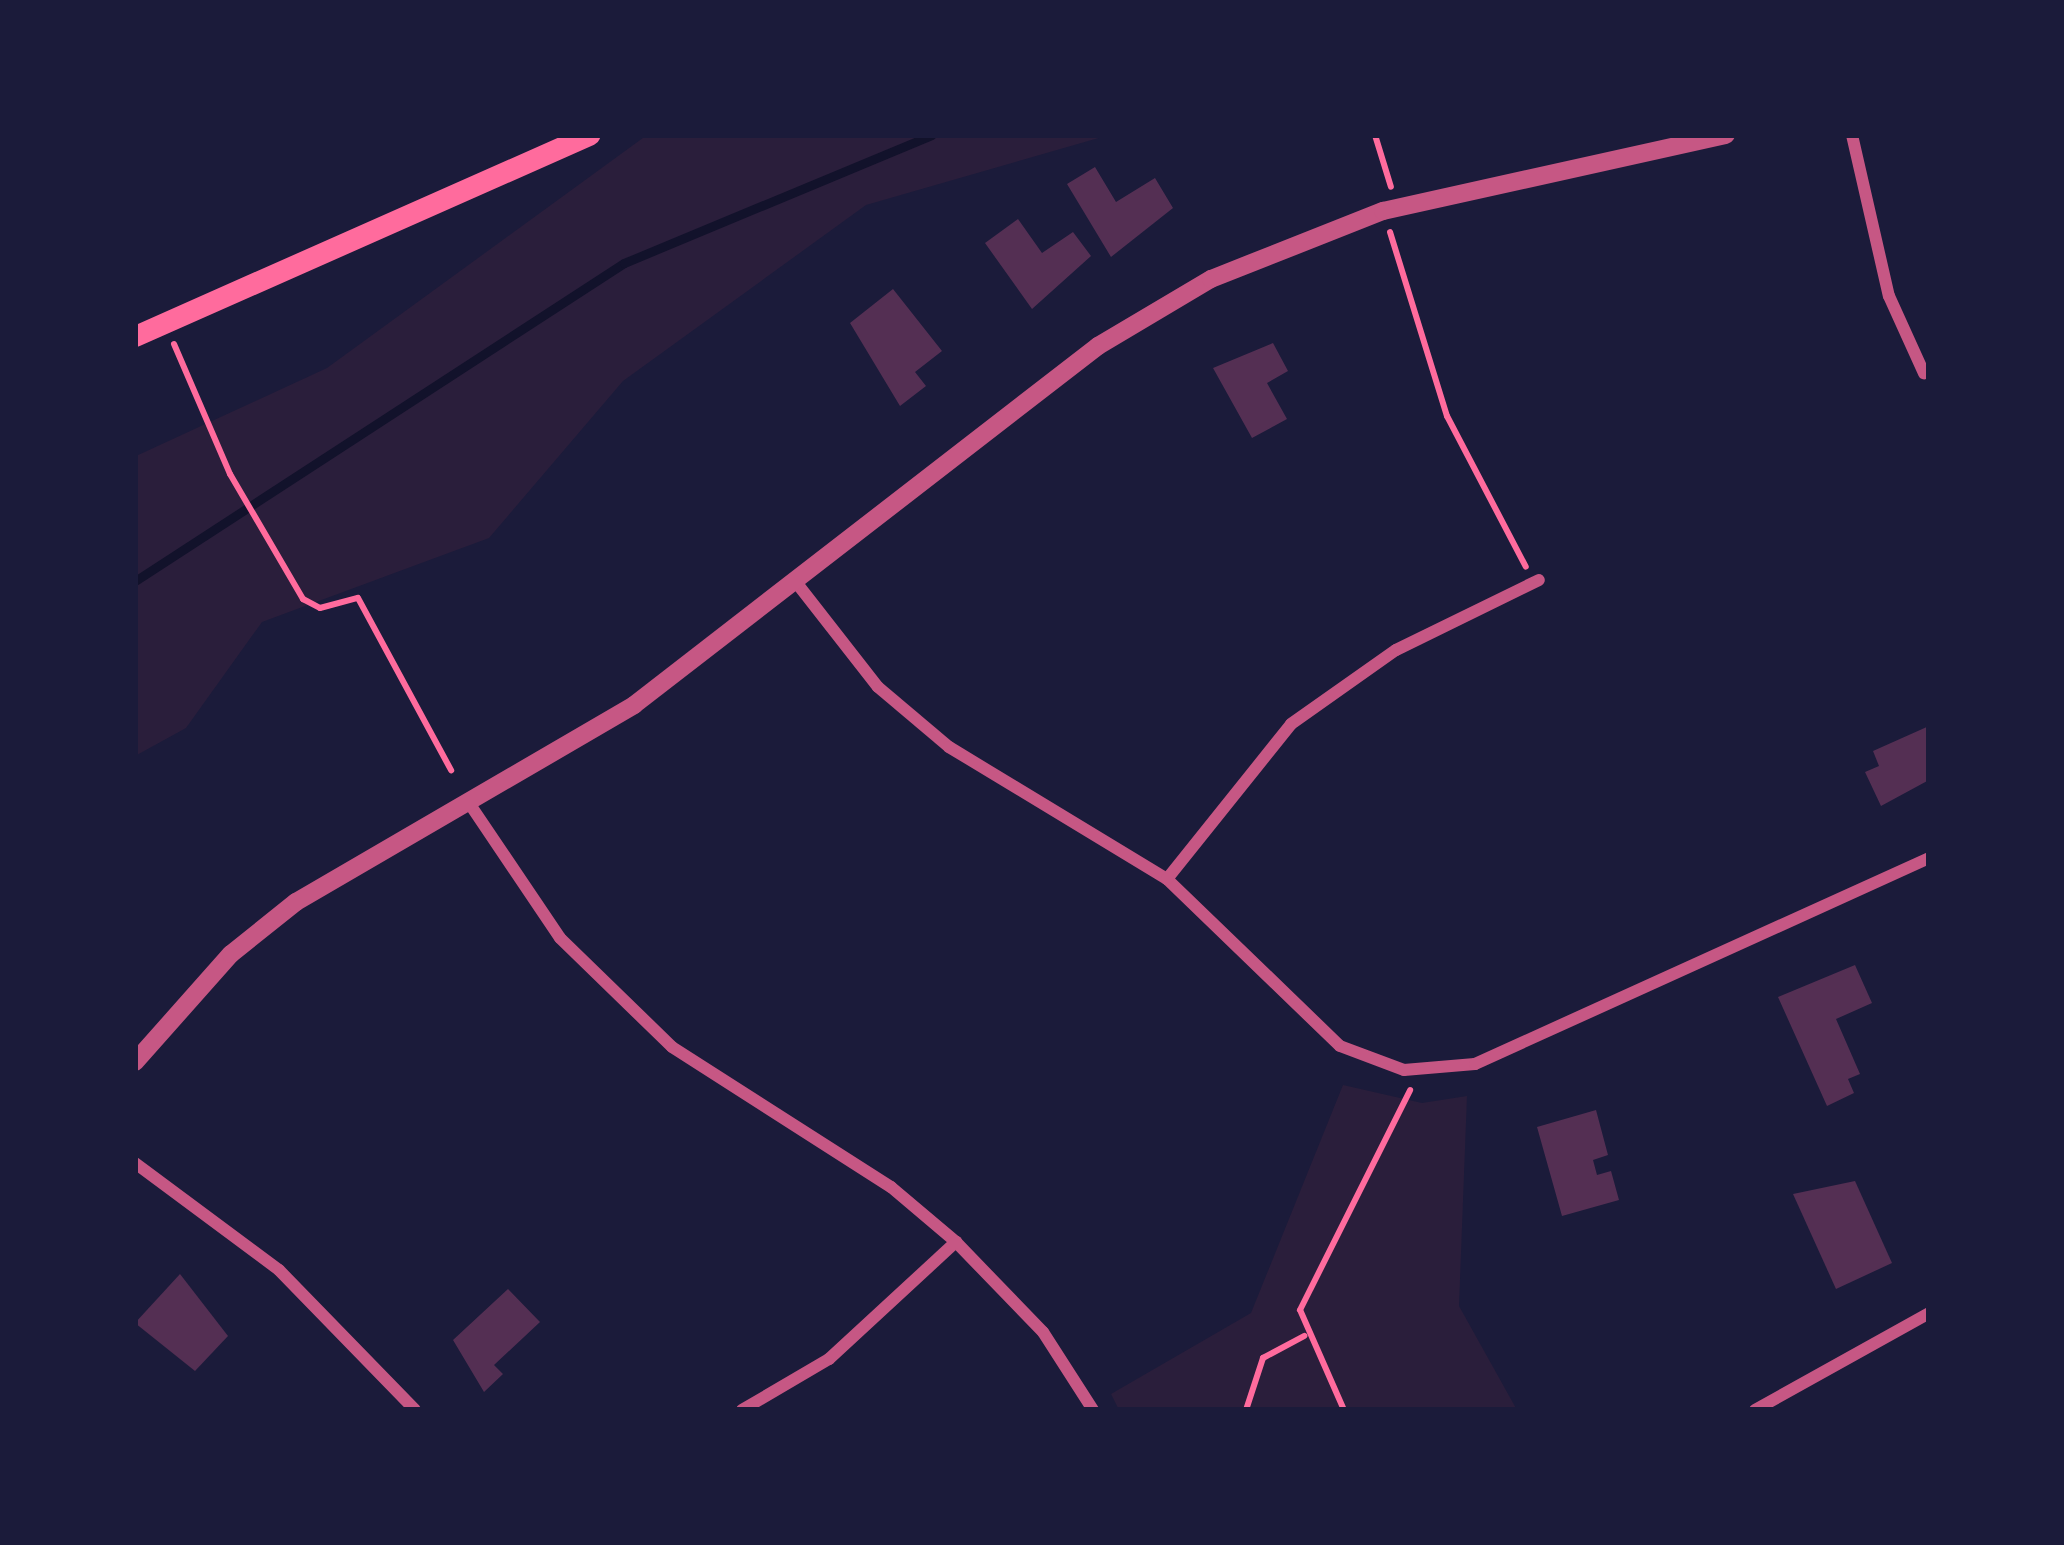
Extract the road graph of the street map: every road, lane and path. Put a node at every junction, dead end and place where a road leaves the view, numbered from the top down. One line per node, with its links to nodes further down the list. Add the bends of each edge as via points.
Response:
1 (590, 135): 6 (main road)
2 (1375, 135): 5 (path)
3 (1726, 135): 5 (street)
4 (1852, 135): 8 (street, via 1889,296)
5 (1390, 210): 9 (path, via 1447,416 1506,545); 10 (street, via 1211,279 1097,346)
6 (165, 322): 7 (main road); 11 (path, via 245,499 302,599 320,608 358,598)
7 (135, 336)
8 (1924, 373)
9 (1539, 580): 14 (street, via 1396,650 1291,724)
10 (799, 586): 12 (street, via 634,705); 14 (street, via 878,687 949,747)
11 (451, 770)
12 (467, 800): 15 (street, via 296,902 232,954); 18 (street, via 560,938 672,1047 892,1187)
13 (1929, 858): 16 (street, via 1475,1064)
14 (1166, 878): 16 (street, via 1340,1046)
15 (135, 1062)
16 (1404, 1070): 20 (path, via 1412,1098 1308,1290)
17 (135, 1163): 21 (street, via 279,1270)
18 (956, 1242): 22 (street, via 829,1359); 23 (street, via 1043,1332)
19 (1929, 1313): 26 (street)
20 (1304, 1336): 24 (path, via 1263,1358); 25 (path)
21 (415, 1410)
22 (742, 1410)
23 (1093, 1410)
24 (1246, 1410)
25 (1344, 1410)
26 (1756, 1410)

